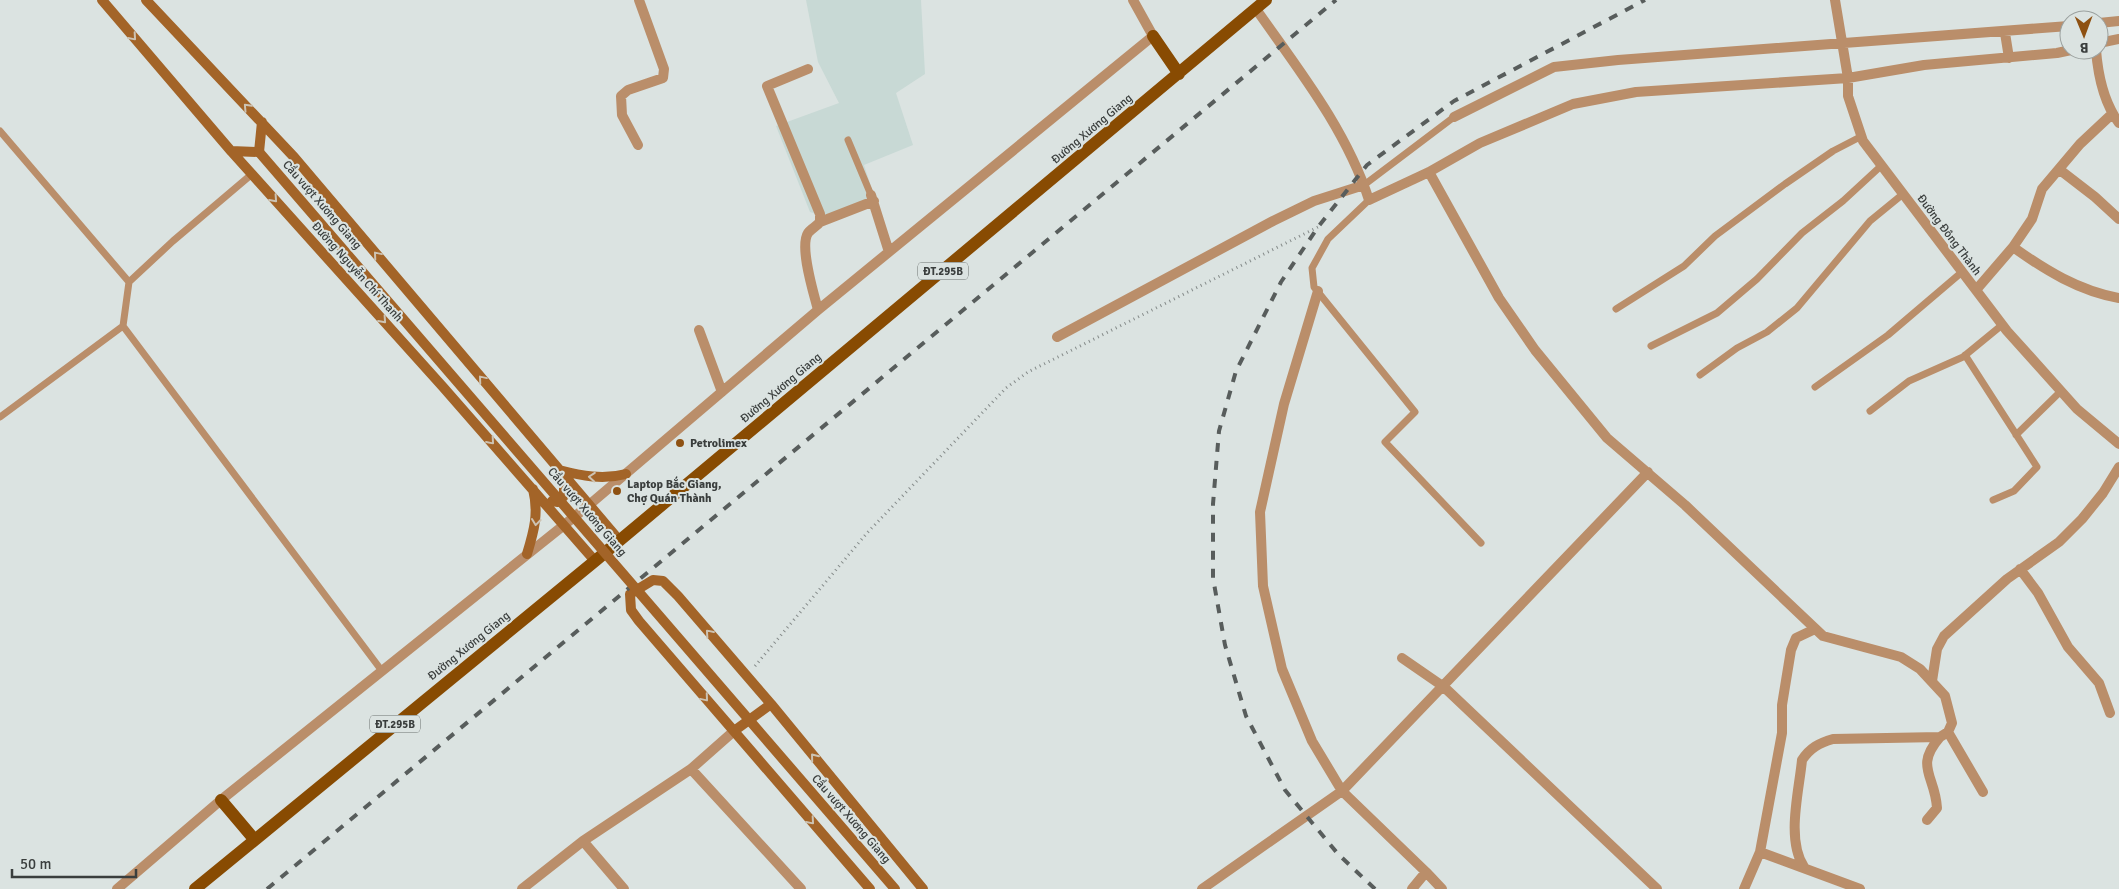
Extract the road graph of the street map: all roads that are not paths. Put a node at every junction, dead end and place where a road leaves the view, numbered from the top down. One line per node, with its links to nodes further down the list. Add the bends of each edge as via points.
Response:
1 (102, 0): 26 (street, Đường Nguyễn Chí Thanh, one-way to 26)
2 (146, 0): 20 (street, Đường Nguyễn Chí Thanh, one-way to 2)
3 (639, 0): 25 (street, via 664,69 663,78 628,90 621,96 622,115)
4 (1133, 0): 10 (street)
5 (1266, 0): 7 (main road, Đường Xương Giang / ĐT.295B)
6 (1835, 0): 11 (street, Đường Đông Thành)
7 (1256, 8): 16 (main road, Đường Xương Giang / ĐT.295B); 32 (street, via 1324,108 1361,173)
8 (2059, 27): 9 (street)
9 (2006, 32): 11 (street); 13 (street)
10 (1153, 36): 16 (main road); 39 (street)
11 (1842, 45): 17 (street, Đường Đông Thành); 19 (street, via 1554,67)
12 (2059, 52): 13 (street)
13 (2009, 58): 17 (street, via 1924,65)
14 (2098, 60): 18 (street)
15 (808, 69): 37 (street, via 767,86 816,199)
16 (1179, 74): 70 (main road, Đường Xương Giang / ĐT.295B)
17 (1848, 78): 23 (street, Đường Đông Thành, via 1848,96); 30 (street, via 1636,92 1573,104 1480,143)
18 (2112, 114): 21 (street); 29 (street, via 2080,144)
19 (1454, 117): 32 (lane)
20 (262, 122): 27 (street); 63 (street, Đường Nguyễn Chí Thanh, one-way to 20)
21 (2119, 123)
22 (0, 131): 41 (lane)
23 (1862, 136): 28 (street, Đường Đông Thành); 45 (lane, via 1785,184 1715,236 1684,266)
24 (848, 140): 34 (lane)
25 (638, 145)
26 (231, 151): 27 (street); 31 (street, Đường Nguyễn Chí Thanh)
27 (259, 152): 100 (street, Cầu vượt Xương Giang, bridge)
28 (1882, 165): 33 (street, Đường Đông Thành); 51 (lane, via 1843,201 1802,232 1757,279 1717,313)
29 (2060, 170): 36 (street); 38 (street, via 2042,189 2032,220)
30 (1429, 172): 35 (street); 62 (street, via 1499,298 1535,350 1607,438)
31 (252, 174): 41 (lane); 65 (street, Đường Nguyễn Chí Thanh, one-way to 65)
32 (1364, 185): 35 (street); 50 (street, via 1314,201 1273,221)
33 (1903, 194): 40 (street, Đường Đông Thành); 53 (lane, via 1870,221 1797,308 1767,332)
34 (872, 198): 37 (street); 39 (street)
35 (1369, 200): 43 (lane, via 1328,239 1312,268 1314,287)
36 (2119, 219)
37 (820, 222): 46 (street, via 808,233 806,240)
38 (2012, 247): 42 (street); 44 (street, via 2047,272 2102,295)
39 (888, 252): 46 (street)
40 (1962, 272): 42 (street, Đường Đông Thành); 54 (lane, via 1888,335)
41 (129, 282): 48 (lane)
42 (1976, 290): 47 (street, Đường Đông Thành)
43 (1318, 291): 71 (lane, via 1415,412 1384,442); 85 (street, via 1284,404 1260,512 1262,586 1282,669 1312,740)
44 (2119, 298)
45 (1616, 309)
46 (818, 310): 56 (street)
47 (2002, 324): 52 (lane); 55 (street, Đường Đông Thành)
48 (123, 326): 58 (lane); 77 (lane)
49 (699, 330): 56 (street)
50 (1057, 337)
51 (1651, 346)
52 (1965, 355): 57 (lane, via 1909,382); 59 (lane)
53 (1700, 375)
54 (1815, 388)
55 (2061, 391): 59 (lane); 60 (street, Đường Đông Thành)
56 (722, 392): 64 (street)
57 (1870, 410)
58 (0, 417)
59 (2016, 435): 67 (lane, via 2037,467 2014,491)
60 (2119, 444)
61 (2119, 467): 74 (street, via 2082,519 2059,542)
62 (1648, 472): 75 (street); 79 (street)
63 (562, 473): 64 (street, one-way to 63, via 603,478); 66 (street, via 564,496 558,502); 68 (street, Đường Nguyễn Chí Thanh)
64 (626, 474): 68 (street)
65 (533, 488): 66 (street, Đường Nguyễn Chí Thanh); 72 (street, one-way to 72, via 537,505 536,525)
66 (542, 498): 69 (street, Đường Nguyễn Chí Thanh)
67 (1993, 500)
68 (589, 506): 69 (street); 70 (street, Đường Nguyễn Chí Thanh)
69 (565, 524): 72 (street); 73 (street, Đường Nguyễn Chí Thanh)
70 (619, 540): 73 (main road, Đường Xương Giang / ĐT.295B)
71 (1481, 542)
72 (527, 554): 77 (street)
73 (595, 561): 89 (main road, Đường Xương Giang / ĐT.295B)
74 (2020, 569): 78 (street, via 1944,636 1933,663); 81 (street, via 2038,593 2068,647 2099,683)
75 (1816, 629): 78 (street, via 1823,636 1901,657); 91 (street, via 1796,638 1790,650 1782,705 1782,733)
76 (1402, 658): 79 (street)
77 (382, 671): 87 (street)
78 (1932, 681): 83 (street, via 1950,708 1952,723)
79 (1444, 687): 85 (street); 105 (street)
80 (771, 704): 82 (street); 82 (street, one-way to 82, via 663,581 653,580 630,594 629,602 639,620); 101 (street, one-way to 80)
81 (2110, 713)
82 (734, 731): 84 (street); 99 (street, one-way to 99)
83 (1944, 734): 86 (street); 88 (street, via 1931,747 1925,764 1937,808); 92 (street, via 1833,739 1809,750 1802,760 1794,841)
84 (691, 769): 90 (street); 98 (street)
85 (1342, 791): 93 (street); 102 (street)
86 (1983, 792)
87 (221, 800): 89 (main road); 94 (street)
88 (1927, 820)
89 (254, 840): 95 (main road, Đường Xương Giang / ĐT.295B)
90 (583, 840): 96 (street); 97 (street)
91 (1760, 852): 92 (street); 106 (street)
92 (1804, 867): 107 (street)
93 (1426, 872): 103 (street); 104 (street)
94 (116, 889)
95 (195, 889)
96 (522, 889)
97 (624, 889)
98 (801, 889)
99 (870, 889)
100 (895, 889)
101 (922, 889)
102 (1202, 889)
103 (1412, 889)
104 (1442, 889)
105 (1656, 889)
106 (1744, 889)
107 (1860, 889)

